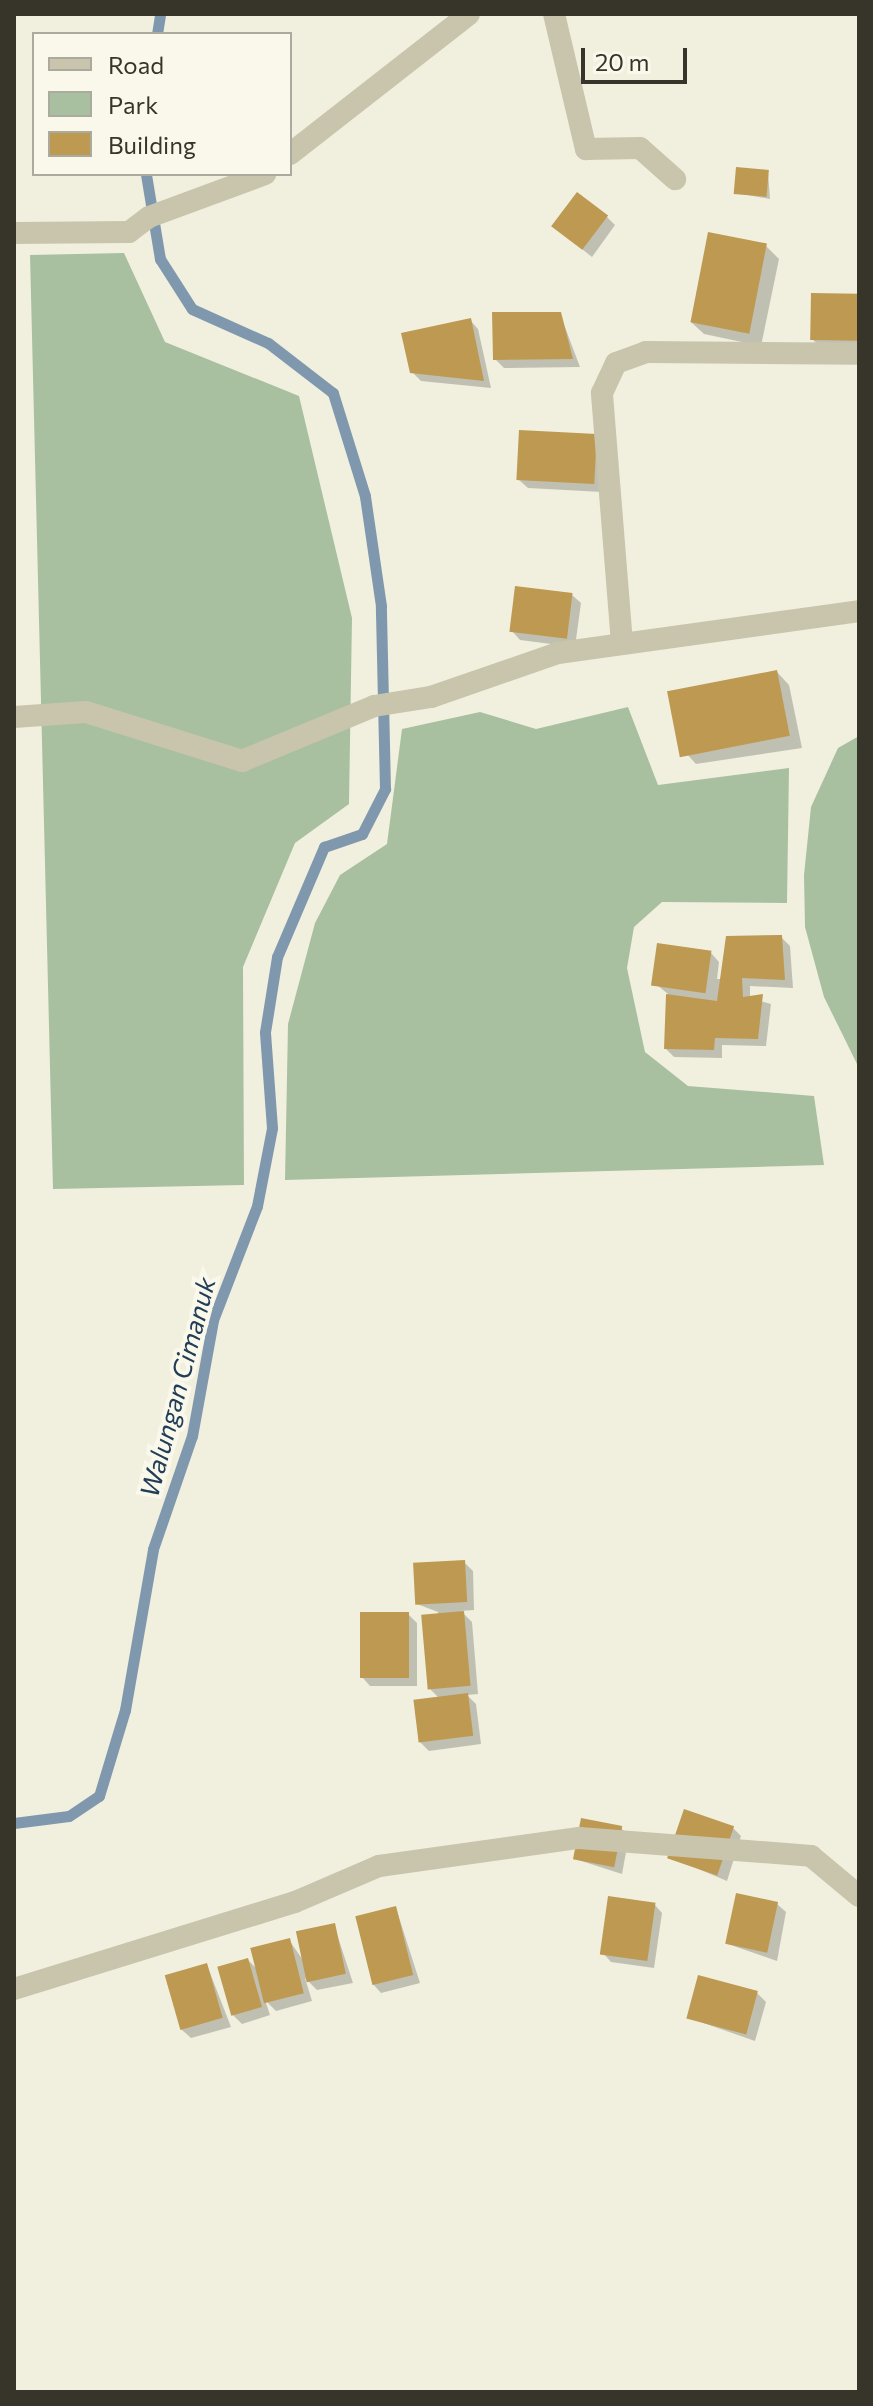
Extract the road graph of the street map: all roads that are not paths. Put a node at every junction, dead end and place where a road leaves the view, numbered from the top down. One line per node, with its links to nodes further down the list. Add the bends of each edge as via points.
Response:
1 (469, 14): 3 (street)
2 (554, 14): 5 (street, via 586,149 640,148)
3 (292, 152)
4 (260, 176): 6 (street, via 158,213 121,233)
5 (675, 179)
6 (14, 233)
7 (859, 354): 9 (street, via 646,352 616,363 602,393)
8 (859, 611): 9 (street)
9 (622, 643): 10 (street, via 558,653 431,697 374,706 255,758 227,761 86,712)
10 (14, 717)
11 (859, 1896): 12 (street, via 811,1856 579,1838 379,1866 295,1902)
12 (14, 1989)

